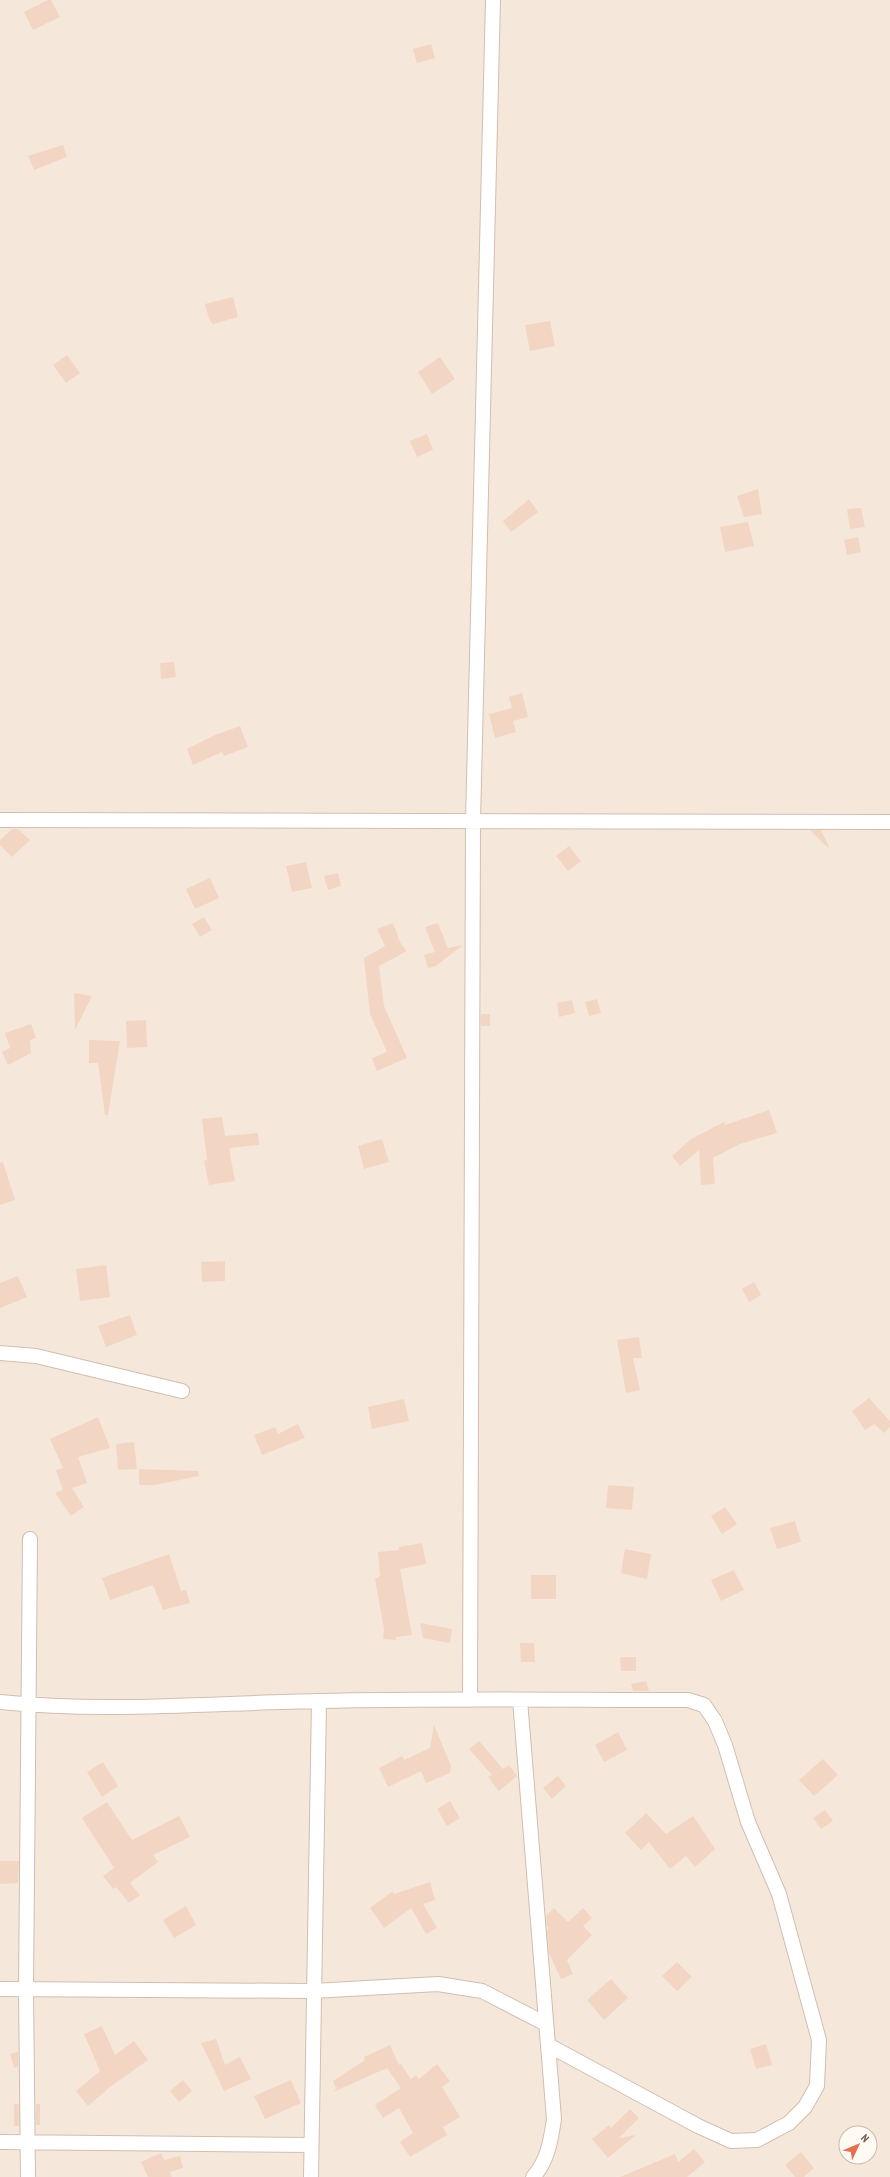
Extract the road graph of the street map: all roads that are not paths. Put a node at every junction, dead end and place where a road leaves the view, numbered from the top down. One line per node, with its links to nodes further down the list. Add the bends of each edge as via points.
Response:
1 (493, 0): 3 (street)
2 (0, 820): 3 (street)
3 (473, 821): 4 (street); 8 (street)
4 (890, 822)
5 (0, 1353): 6 (street, via 36,1356)
6 (182, 1391)
7 (30, 1539): 12 (street)
8 (470, 1700): 9 (street); 10 (street)
9 (520, 1700): 16 (street); 17 (street, via 688,1700 704,1705 715,1721 725,1745 748,1822 779,1894 819,2040 817,2086 805,2107 790,2123 757,2140 731,2141 698,2126)
10 (319, 1701): 12 (street, via 153,1707); 15 (street)
11 (0, 1702): 12 (street)
12 (27, 1704): 14 (street)
13 (0, 1989): 14 (street)
14 (26, 1989): 15 (street); 19 (street)
15 (313, 1991): 16 (street, via 438,1984 482,1991); 20 (street)
16 (546, 2024): 17 (street)
17 (548, 2045): 23 (street, via 554,2119 549,2147)
18 (0, 2142): 19 (street)
19 (27, 2142): 20 (street); 21 (street)
20 (311, 2144): 22 (street)
21 (28, 2177)
22 (311, 2177)
23 (534, 2177)

